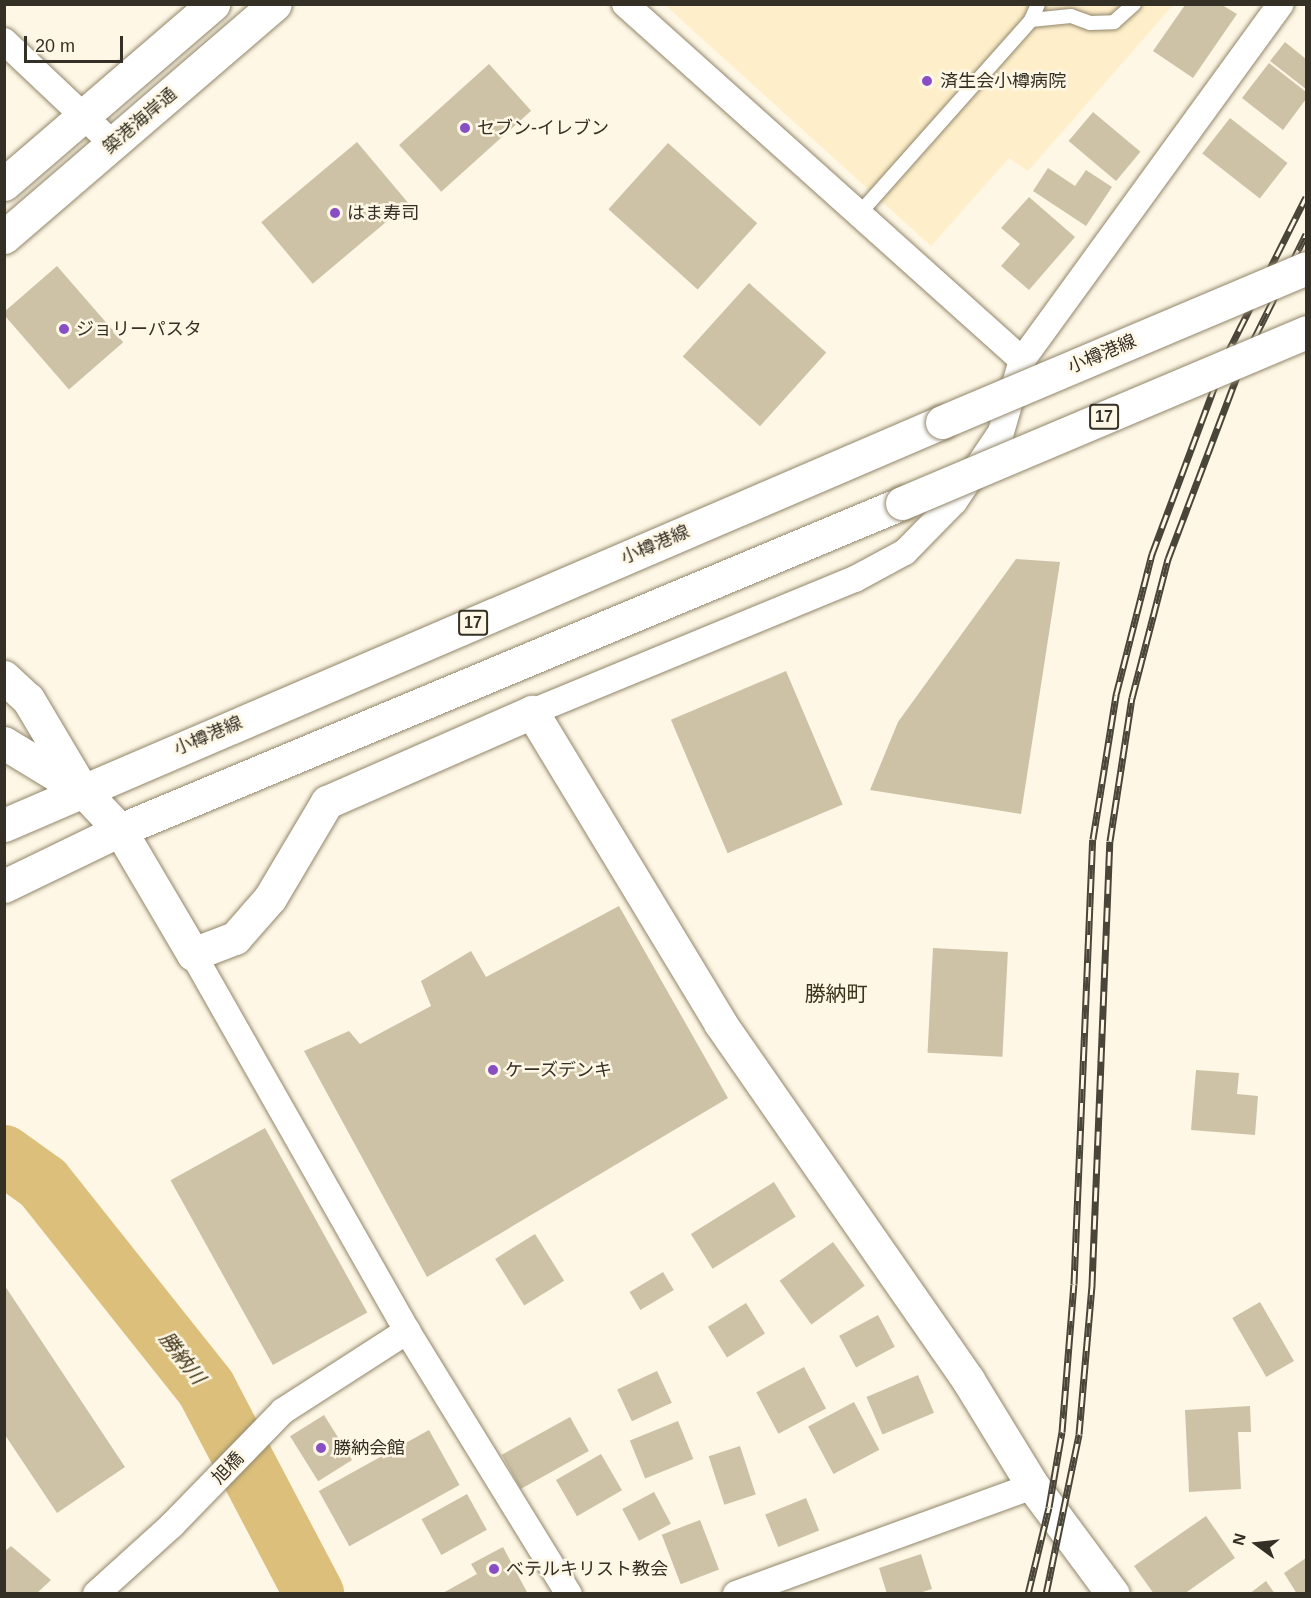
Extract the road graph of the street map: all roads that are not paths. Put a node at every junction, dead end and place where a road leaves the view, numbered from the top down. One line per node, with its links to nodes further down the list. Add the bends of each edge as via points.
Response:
1 (213, 4): 9 (main road)
2 (275, 4): 10 (main road, 築港海岸通)
3 (625, 4): 12 (street)
4 (1038, 4): 7 (lane)
5 (1134, 4): 7 (lane, via 1114,22 1090,23 1071,16)
6 (1281, 4): 16 (street)
7 (1032, 20): 12 (lane)
8 (4, 41): 9 (street)
9 (84, 116): 10 (street); 11 (main road)
10 (113, 144): 13 (main road, 築港海岸通)
11 (4, 184)
12 (859, 214): 16 (street)
13 (4, 237)
14 (1306, 268): 20 (main road, 小樽港線 / 17, bridge)
15 (1306, 332): 22 (main road, 17, bridge)
16 (1022, 360): 18 (street, via 1001,432 954,502 905,552 855,579)
17 (4, 677): 20 (main road, via 28,699)
18 (531, 712): 24 (main road, via 327,802 270,898 234,938); 26 (main road, via 720,1023 968,1380)
19 (4, 743): 20 (main road)
20 (82, 790): 21 (main road, 小樽港線 / 17); 22 (main road)
21 (4, 825)
22 (120, 830): 23 (main road, 17); 24 (main road)
23 (4, 886)
24 (193, 954): 25 (street)
25 (406, 1331): 27 (street, 旭橋, via 283,1411 172,1525); 28 (street)
26 (1033, 1486): 29 (street); 30 (main road)
27 (96, 1593)
28 (569, 1593)
29 (736, 1593)
30 (1113, 1593)

